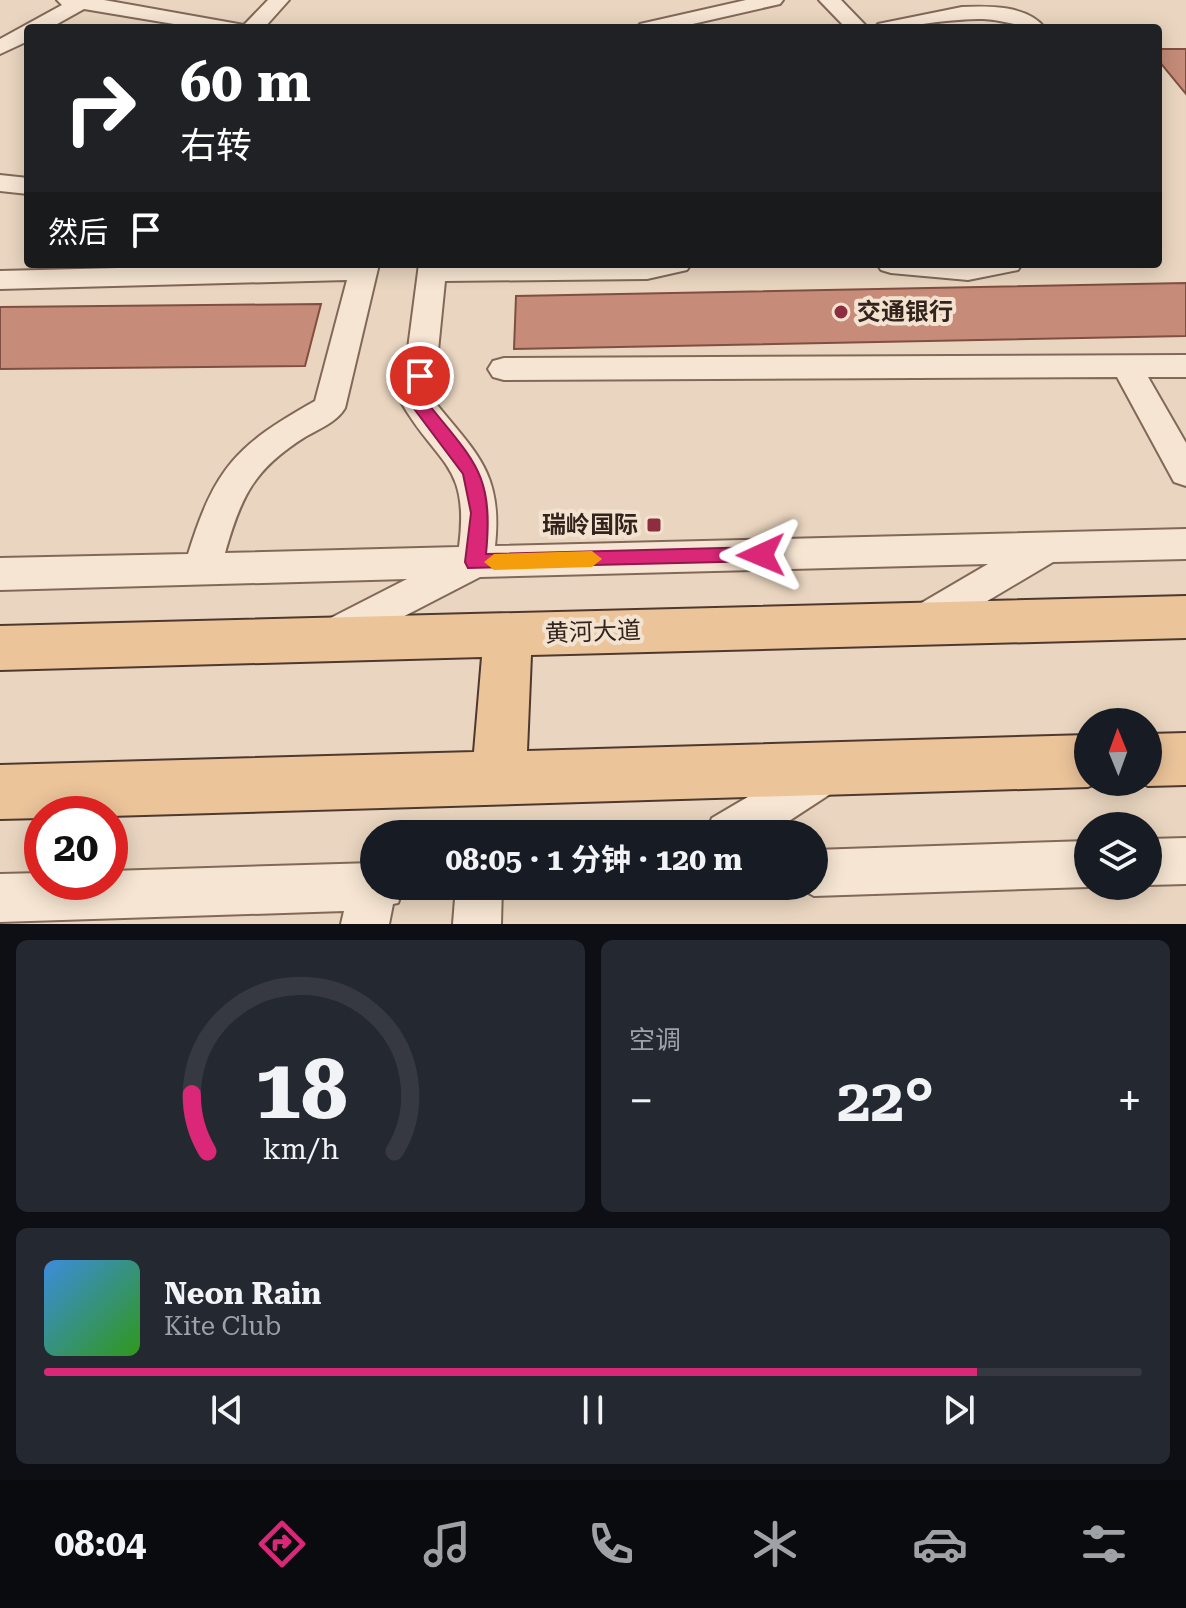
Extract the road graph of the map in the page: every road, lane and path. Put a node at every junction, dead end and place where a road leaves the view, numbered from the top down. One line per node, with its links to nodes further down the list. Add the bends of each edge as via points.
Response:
1 (279, 0): 9 (street)
2 (773, 0): 6 (street)
3 (829, 0): 11 (street)
4 (78, 1): 7 (street); 8 (street)
5 (982, 6): 12 (street); 13 (street, via 1024,17)
6 (706, 7): 10 (street)
7 (41, 24)
8 (213, 24)
9 (257, 24)
10 (658, 24)
11 (854, 24)
12 (899, 24)
13 (1031, 24)
14 (24, 34): 15 (street)
15 (0, 48)
16 (0, 54): 17 (street)
17 (24, 59)
18 (0, 183): 19 (street)
19 (24, 186)
20 (364, 268): 25 (street); 34 (street, via 329,408 239,472 219,509)
21 (432, 268): 22 (street); 33 (street, via 417,402 472,472 481,513)
22 (657, 268)
23 (935, 268): 24 (street)
24 (985, 268)
25 (65, 271): 26 (street)
26 (0, 280)
27 (1126, 366): 28 (street); 29 (street); 30 (street)
28 (1186, 366)
29 (504, 369)
30 (1186, 473)
31 (1186, 544): 32 (street)
32 (1046, 548): 33 (street); 37 (street)
33 (475, 562): 34 (street); 39 (street)
34 (202, 569): 35 (street)
35 (0, 574)
36 (1186, 617): 37 (main road, 黄河大道)
37 (920, 624): 38 (main road, 黄河大道)
38 (508, 634): 39 (main road, 黄河大道); 45 (main road)
39 (327, 639): 40 (main road, 黄河大道)
40 (0, 648)
41 (1186, 759): 42 (main road)
42 (1162, 760)
43 (1074, 761): 44 (main road)
44 (832, 768): 45 (main road); 47 (street)
45 (499, 777): 46 (main road)
46 (0, 792)
47 (750, 820)
48 (1186, 861): 49 (street)
49 (1162, 862)
50 (1074, 864): 51 (street)
51 (828, 873)
52 (360, 887): 55 (street)
53 (370, 900): 56 (street)
54 (478, 900): 57 (street)
55 (4, 907)
56 (365, 924)
57 (477, 924)

